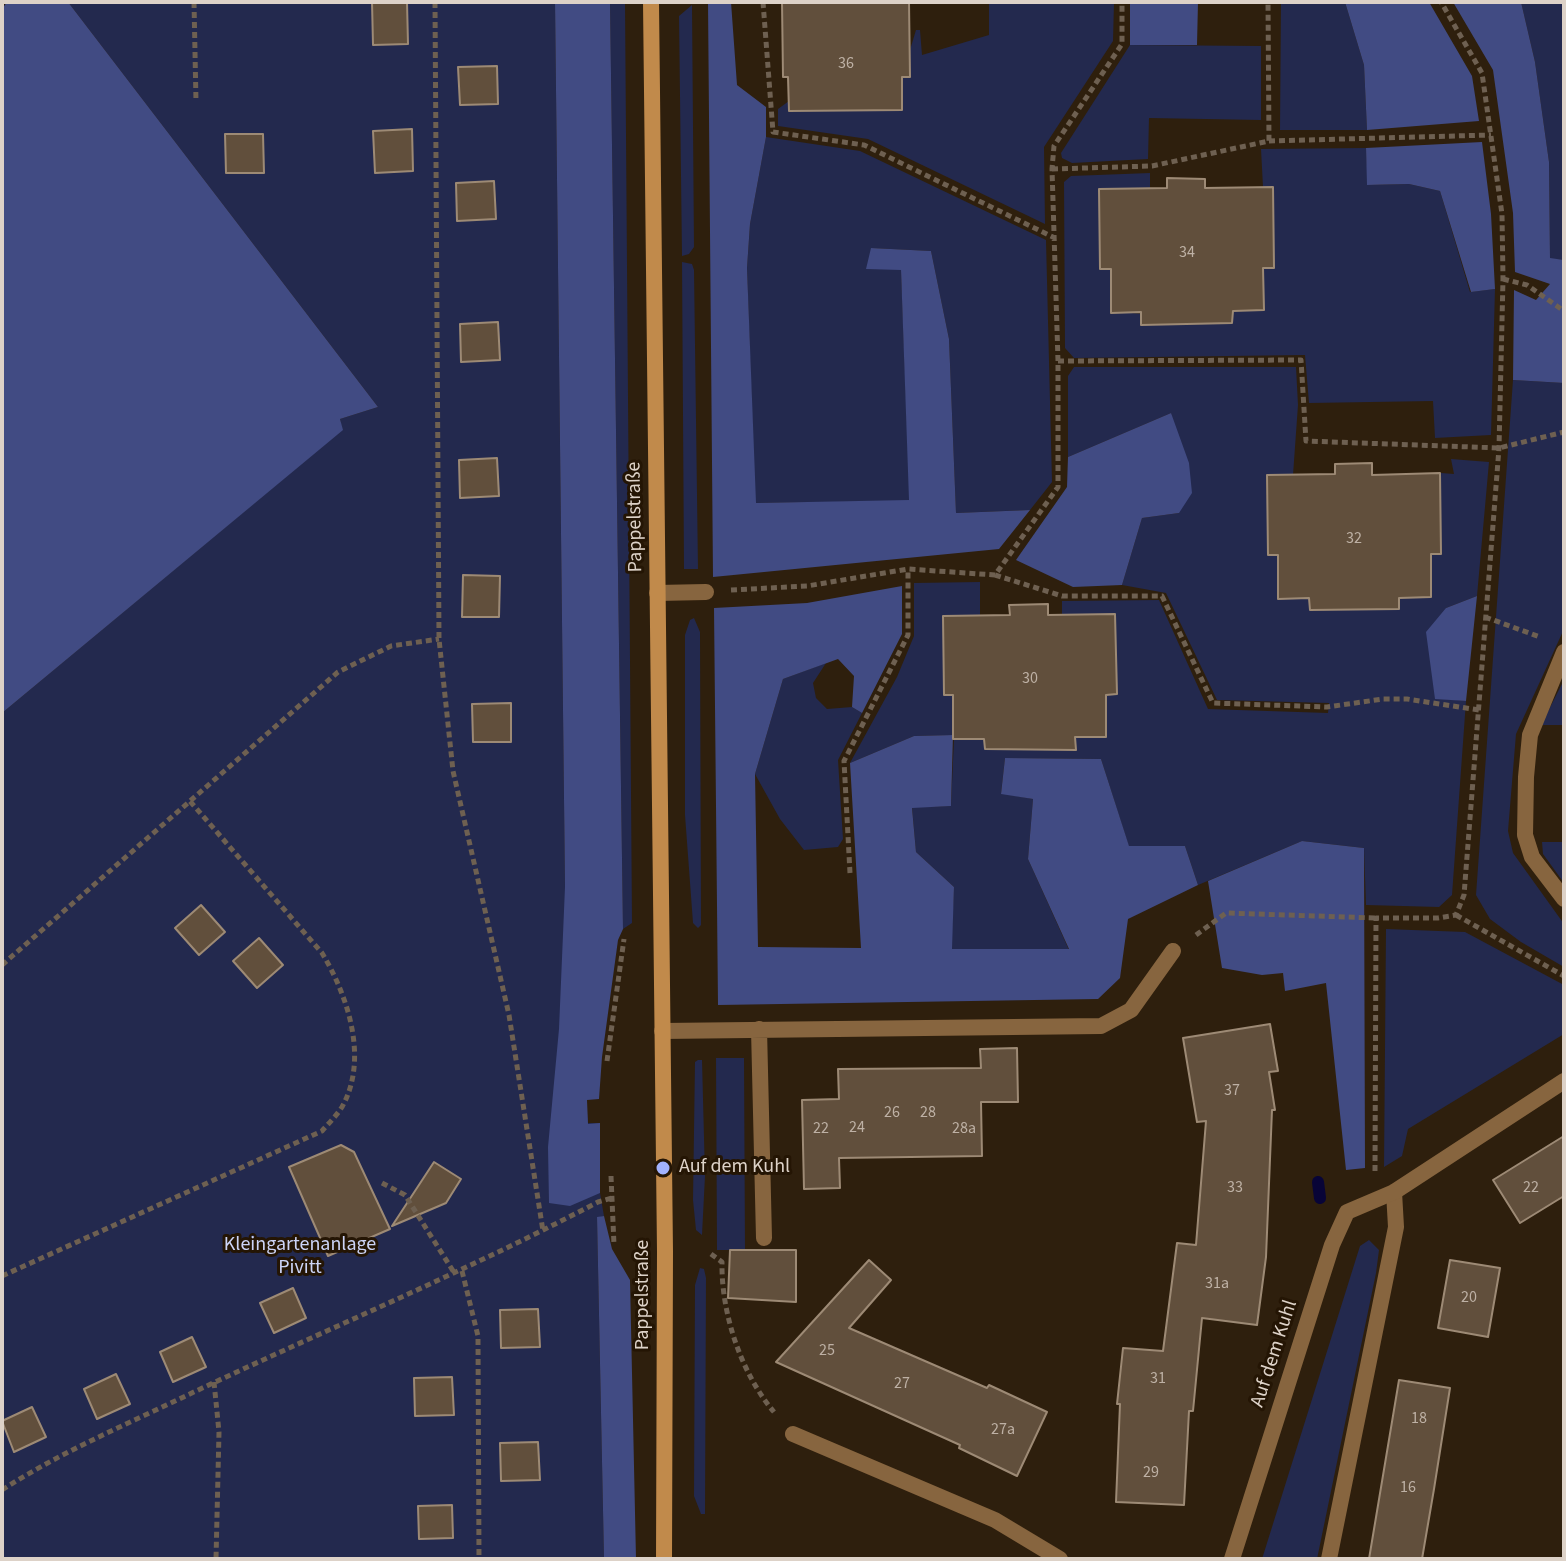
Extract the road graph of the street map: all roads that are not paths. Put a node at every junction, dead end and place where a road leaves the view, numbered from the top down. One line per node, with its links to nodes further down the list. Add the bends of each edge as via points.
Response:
1 (651, 2): 3 (street, Pappelstraße)
2 (706, 592): 3 (street)
3 (657, 593): 8 (street, Pappelstraße)
4 (1557, 646): 5 (street, via 1530,735 1525,835 1532,857)
5 (1564, 899)
6 (1173, 951): 7 (street, via 1131,1010 1101,1026)
7 (759, 1029): 8 (street); 11 (street)
8 (662, 1031): 13 (street, Pappelstraße)
9 (1564, 1081): 10 (street, Auf dem Kuhl)
10 (1394, 1192): 15 (street, Auf dem Kuhl, via 1347,1212 1340,1226); 16 (street, via 1396,1227)
11 (764, 1238)
12 (793, 1434): 14 (street, via 995,1520)
13 (664, 1559)
14 (1060, 1559)
15 (1232, 1559)
16 (1329, 1559)

